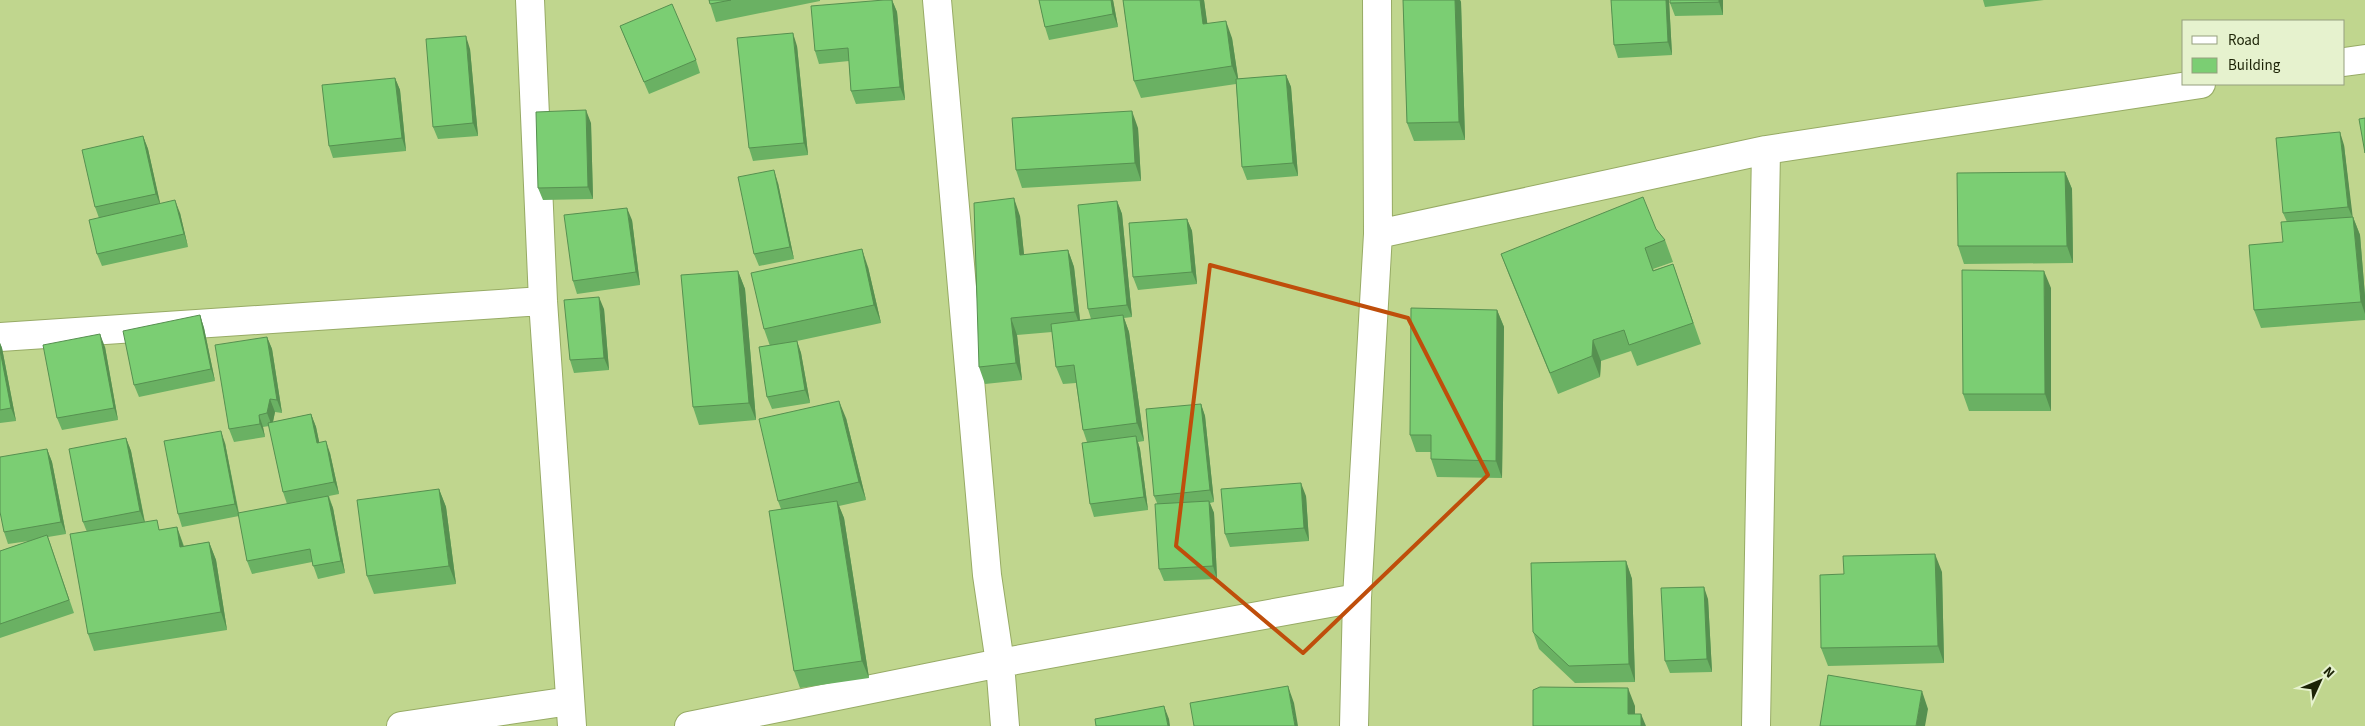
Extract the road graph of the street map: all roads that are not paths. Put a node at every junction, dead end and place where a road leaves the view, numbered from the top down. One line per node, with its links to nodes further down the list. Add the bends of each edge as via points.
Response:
1 (530, 0): 9 (street)
2 (938, 0): 12 (street, via 987,575)
3 (1377, 0): 8 (street)
4 (2365, 59): 5 (street)
5 (2345, 62)
6 (2194, 85): 7 (street)
7 (1766, 150): 8 (street); 18 (street)
8 (1378, 234): 11 (street)
9 (543, 300): 10 (street); 13 (street)
10 (0, 337)
11 (1357, 598): 12 (street); 17 (street)
12 (1000, 663): 15 (street); 16 (street)
13 (571, 714): 14 (street)
14 (401, 726)
15 (689, 726)
16 (1005, 726)
17 (1354, 726)
18 (1756, 726)

